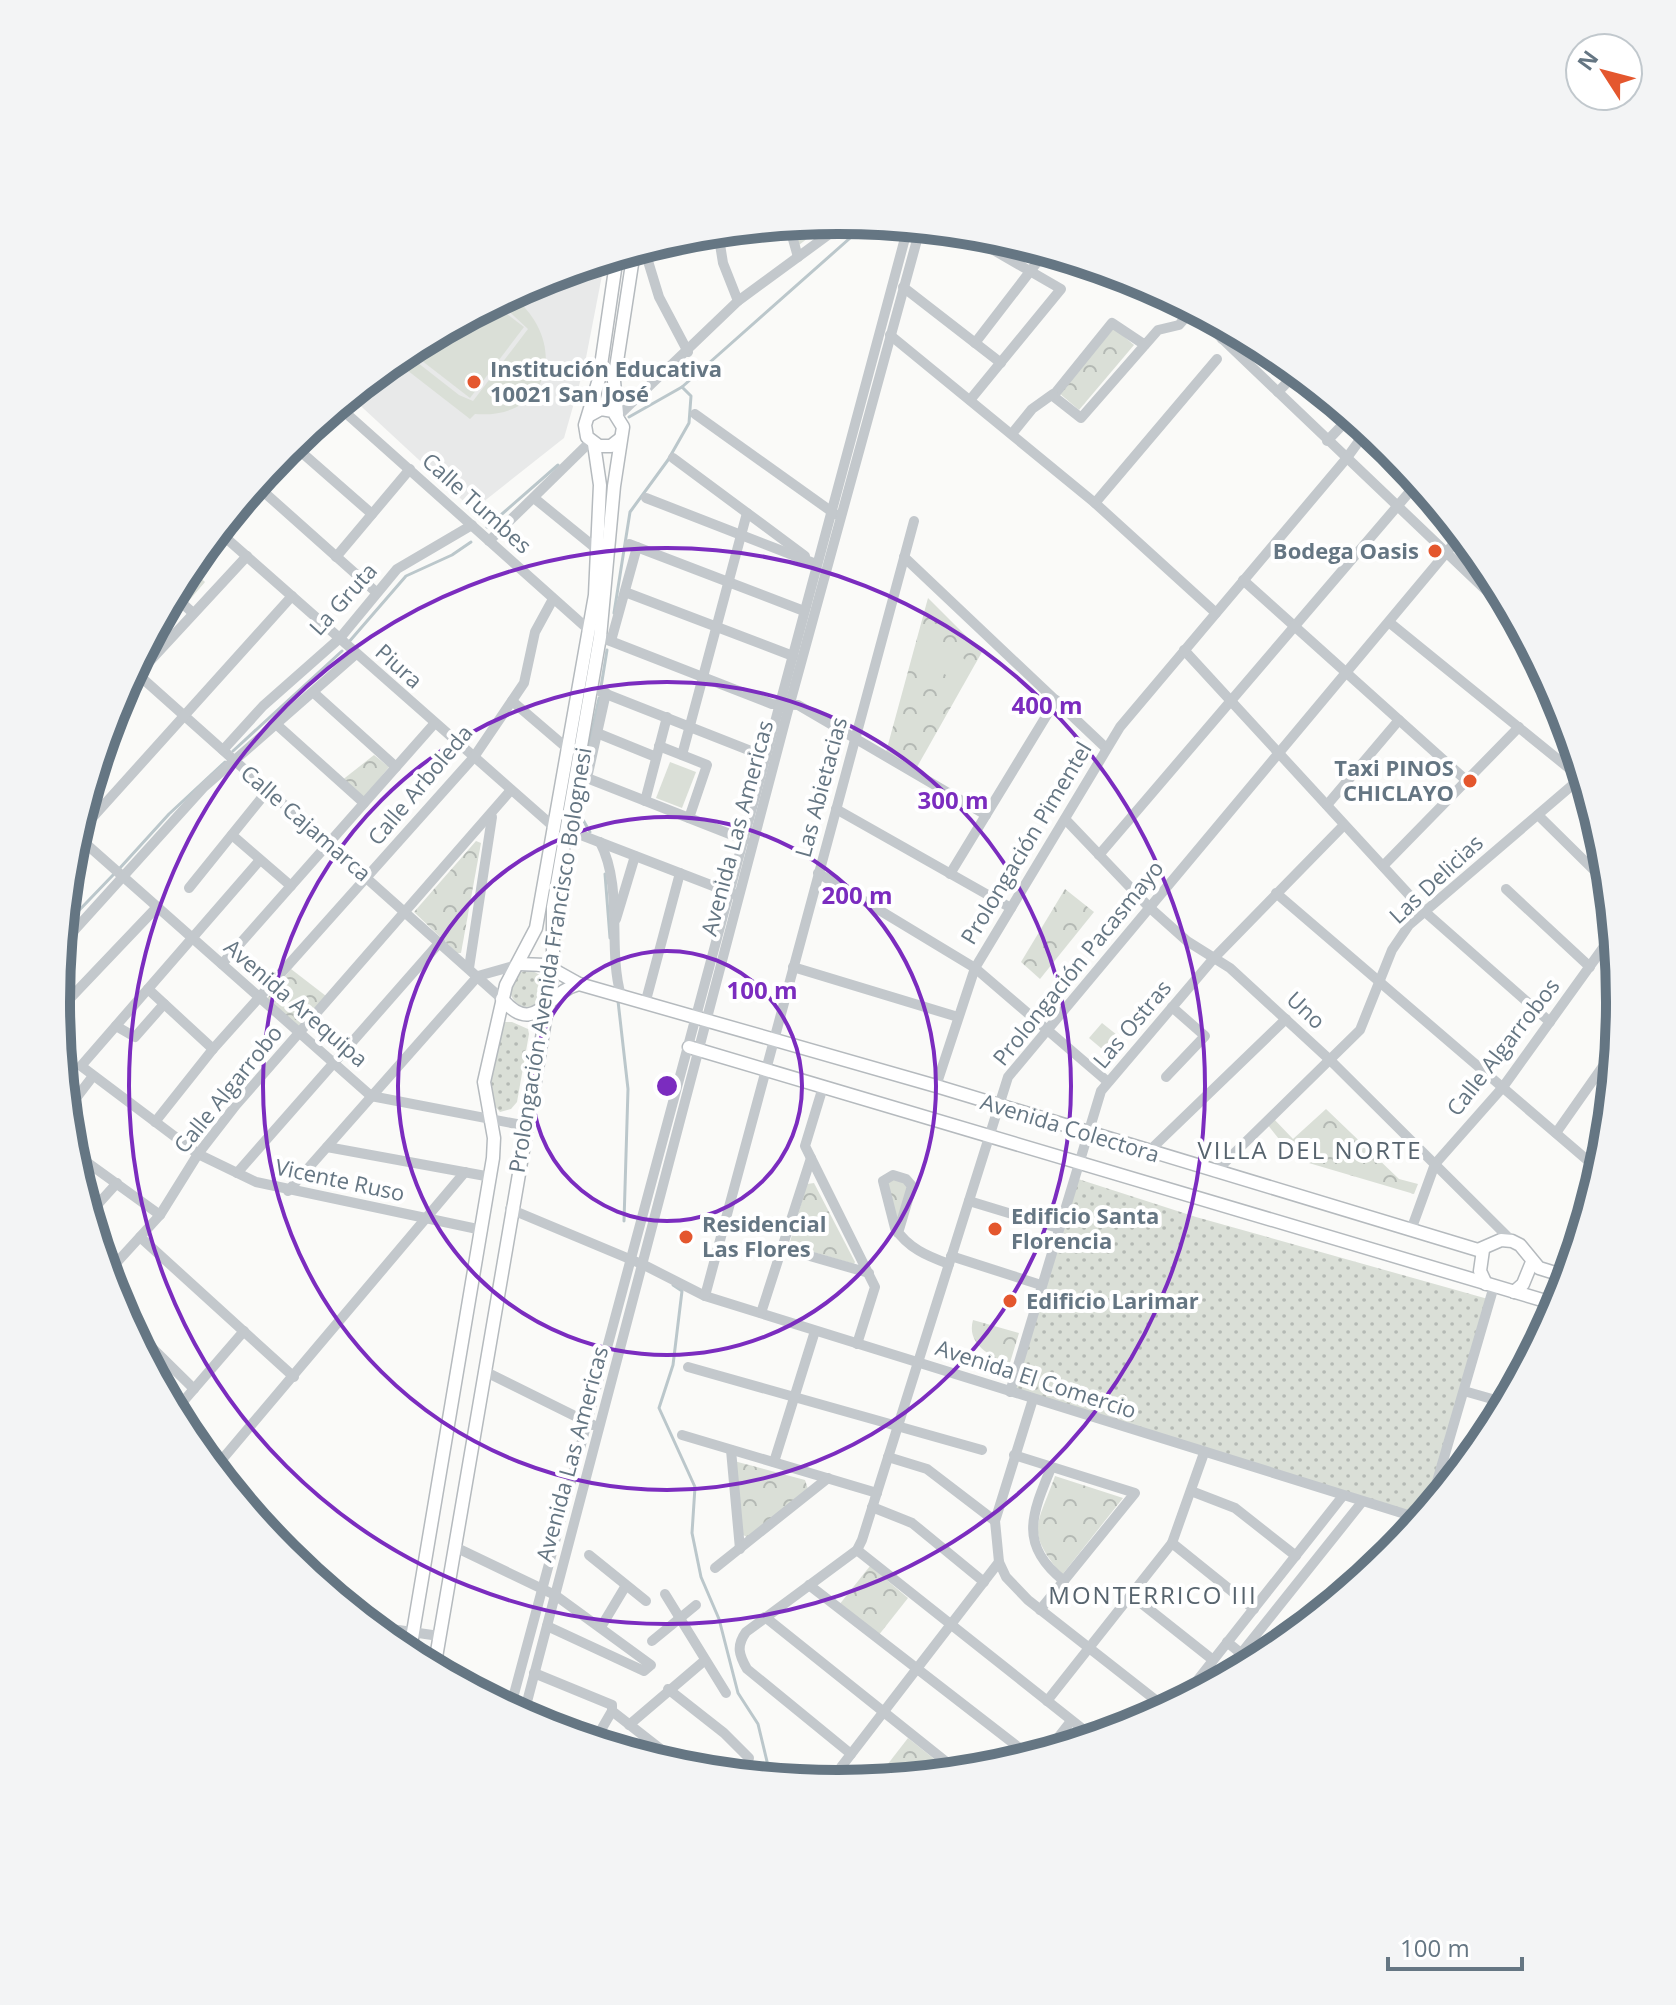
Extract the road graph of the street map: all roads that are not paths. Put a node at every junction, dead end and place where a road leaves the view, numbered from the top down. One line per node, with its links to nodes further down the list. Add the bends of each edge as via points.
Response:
1 (829, 234): 7 (street)
2 (792, 236): 7 (street)
3 (905, 238): 50 (street, Avenida Las Americas)
4 (917, 239): 13 (street, Avenida Las Americas)
5 (720, 244): 14 (street)
6 (991, 250): 12 (street)
7 (798, 257): 14 (street)
8 (647, 259): 21 (street, via 659,297)
9 (1038, 261): 12 (street)
10 (632, 263): 31 (main road, via 614,381)
11 (615, 268): 30 (main road)
12 (1029, 273): 19 (street); 23 (street, via 1059,286 1061,292)
13 (903, 287): 16 (street, Avenida Las Americas); 19 (street)
14 (738, 301): 21 (street)
15 (1185, 318): 20 (street, via 1179,325 1158,330)
16 (890, 335): 27 (street); 50 (street, Avenida Las Americas)
17 (1218, 335): 18 (street)
18 (1222, 339): 25 (street)
19 (975, 343): 23 (street)
20 (1145, 345): 26 (street, via 1112,323); 26 (street, via 1081,418)
21 (688, 352): 31 (street)
22 (1217, 359): 46 (street)
23 (1001, 363): 27 (street)
24 (1289, 381): 25 (street)
25 (1278, 392): 36 (street)
26 (1053, 394): 33 (street)
27 (970, 400): 46 (street)
28 (346, 413): 41 (street, Calle Tumbes)
29 (695, 414): 50 (street)
30 (590, 415): 31 (main road, via 601,409); 37 (main road, via 585,425)
31 (618, 415): 34 (main road)
32 (1343, 424): 36 (street)
33 (1015, 430)
34 (620, 439): 37 (main road, via 611,446); 77 (main road, Prolongación Avenida Francisco Bolognesi)
35 (1360, 440): 40 (street, Prolongación Pimentel)
36 (1327, 441): 40 (street)
37 (592, 443): 44 (street); 57 (main road, Prolongación Avenida Francisco Bolognesi, via 600,474)
38 (302, 453): 49 (street)
39 (673, 458): 48 (street)
40 (1346, 459): 47 (street); 63 (street, Prolongación Pimentel)
41 (410, 469): 49 (street); 52 (street, Calle Tumbes)
42 (1410, 491): 47 (street)
43 (264, 492): 60 (street)
44 (534, 498): 55 (street); 57 (street)
45 (646, 498): 53 (street)
46 (1095, 503): 73 (street)
47 (1397, 507): 58 (street); 75 (street)
48 (747, 513): 53 (street); 62 (street)
49 (372, 514): 60 (street)
50 (835, 514): 62 (street, Avenida Las Americas); 92 (street, Avenida Las Americas)
51 (914, 521): 61 (street, Las Abietacias)
52 (472, 525): 55 (street, Calle Tumbes); 66 (street, La Gruta, via 408,560)
53 (742, 536): 62 (street); 64 (street)
54 (227, 538): 59 (street, Piura)
55 (489, 541): 69 (street, Calle Tumbes)
56 (1454, 545): 58 (street, Prolongación Pacasmayo)
57 (598, 550): 77 (main road, Prolongación Avenida Francisco Bolognesi)
58 (1448, 555): 65 (street); 74 (street, Prolongación Pacasmayo)
59 (247, 556): 68 (street, Piura); 72 (street)
60 (336, 557): 66 (street)
61 (904, 557): 89 (street); 101 (street, Las Abietacias)
62 (816, 564): 71 (street, Avenida Las Americas)
63 (1243, 580): 73 (street, Prolongación Pimentel); 75 (street)
64 (729, 582): 67 (street, via 633,545); 71 (street); 76 (street)
65 (1486, 591)
66 (376, 592): 78 (street, La Gruta)
67 (625, 592): 76 (street); 77 (street)
68 (292, 596): 78 (street, Piura); 93 (street)
69 (553, 599): 77 (street, Calle Tumbes); 90 (street, Calle Arboleda, via 535,632 529,673)
70 (182, 603): 72 (street)
71 (804, 611): 82 (street, Avenida Las Americas)
72 (193, 613): 80 (street)
73 (1216, 613): 79 (street, Prolongación Pimentel)
74 (1390, 623): 83 (street, Prolongación Pacasmayo); 99 (street)
75 (1296, 627): 83 (street); 91 (street)
76 (716, 628): 82 (street); 84 (street)
77 (600, 636): 84 (street, Calle Tumbes); 86 (main road, Prolongación Avenida Francisco Bolognesi); 103 (main road, Prolongación Avenida Francisco Bolognesi)
78 (342, 641): 81 (street, Piura); 106 (street, La Gruta, via 263,706)
79 (1184, 650): 91 (street); 102 (street, Prolongación Pimentel)
80 (155, 652)
81 (356, 654): 87 (street); 97 (street, Piura)
82 (793, 656): 92 (street, Avenida Las Americas)
83 (1347, 674): 95 (street); 105 (street, Prolongación Pacasmayo)
84 (703, 677): 92 (street, Calle Tumbes); 98 (street)
85 (142, 678): 93 (street, Calle Cajamarca)
86 (592, 690): 88 (street); 127 (main road, Prolongación Avenida Francisco Bolognesi)
87 (314, 693): 96 (street); 111 (street)
88 (606, 693): 94 (street); 100 (street)
89 (1056, 700): 102 (street); 121 (street)
90 (512, 701): 103 (street); 108 (street, Calle Arboleda)
91 (1231, 702): 105 (street); 133 (street)
92 (785, 704): 101 (street, Calle Tumbes, via 798,705); 109 (street, Avenida Las Americas); 147 (street, Avenida Las Americas)
93 (184, 715): 106 (street, Calle Cajamarca); 123 (street)
94 (667, 717): 98 (street); 104 (street)
95 (1399, 720): 112 (street); 118 (street)
96 (276, 724): 106 (street); 117 (street)
97 (434, 724): 108 (street, Piura); 111 (street)
98 (690, 726): 107 (street); 109 (street)
99 (1519, 727): 110 (street); 112 (street)
100 (597, 733): 104 (street); 116 (street, via 587,778)
101 (855, 738): 119 (street, Las Abietacias); 121 (street, Calle Tumbes)
102 (1106, 748): 125 (street, Prolongación Pimentel)
103 (568, 749): 127 (main road, Prolongación Avenida Francisco Bolognesi)
104 (657, 752): 107 (street); 116 (street)
105 (1279, 754): 118 (street); 149 (street, Prolongación Pacasmayo)
106 (229, 755): 114 (street, Calle Cajamarca); 141 (street)
107 (682, 755): 124 (street, via 707,765)
108 (474, 757): 115 (street, Piura); 142 (street, Calle Arboleda)
109 (766, 757): 129 (street, Avenida Las Americas)
110 (1568, 766)
111 (396, 767): 117 (street)
112 (1467, 781): 136 (street)
113 (1574, 784): 122 (street, Las Delicias)
114 (268, 790): 128 (street); 131 (street, Calle Cajamarca)
115 (511, 790): 120 (street, Calle Algarrobo); 127 (street, Piura)
116 (645, 801): 124 (street)
117 (364, 803): 131 (street)
118 (1327, 805): 126 (street)
119 (836, 809): 139 (street, Las Abietacias); 140 (street)
120 (492, 815): 151 (street, Calle Algarrobo); 165 (street)
121 (986, 815): 140 (street)
122 (1538, 815): 137 (street); 152 (street, Las Delicias)
123 (93, 817)
124 (689, 818): 129 (street)
125 (1065, 819): 133 (street, Uno); 150 (street, Prolongación Pimentel)
126 (1344, 825): 136 (street); 146 (street, Las Ostras)
127 (562, 829): 130 (street); 160 (main road, Prolongación Avenida Francisco Bolognesi, via 536,928); 164 (main road, Prolongación Avenida Francisco Bolognesi, via 553,907)
128 (232, 835): 135 (street); 144 (street)
129 (745, 840): 147 (street, Avenida Las Americas)
130 (600, 842): 134 (street); 154 (street, via 610,869)
131 (329, 843): 142 (street, Calle Cajamarca); 143 (street)
132 (87, 845): 141 (street, Avenida Arequipa)
133 (1099, 855): 149 (street, Uno)
134 (635, 856): 138 (street); 154 (street)
135 (260, 860): 143 (street); 155 (street)
136 (1383, 866): 152 (street)
137 (1594, 870)
138 (680, 873): 147 (street); 174 (street)
139 (818, 873): 161 (street, Las Abietacias); 163 (street)
140 (950, 874): 150 (street)
141 (121, 875): 148 (street, Avenida Arequipa); 153 (street)
142 (368, 878): 151 (street, Calle Cajamarca); 170 (street, Calle Arboleda)
143 (291, 886): 159 (street)
144 (189, 888)
145 (1506, 889): 162 (street)
146 (1276, 893): 158 (street, Las Ostras); 166 (street)
147 (735, 894): 179 (street, Avenida Las Americas)
148 (157, 907): 155 (street, Avenida Arequipa); 171 (street)
149 (1149, 907): 158 (street, Uno); 182 (street, Prolongación Pacasmayo)
150 (1011, 908): 163 (street, Prolongación Pimentel)
151 (405, 911): 156 (street, Calle Cajamarca); 183 (street, Calle Algarrobo)
152 (1424, 911): 166 (street, Las Delicias, via 1400,937); 180 (street)
153 (74, 930)
154 (613, 931): 169 (street, via 613,970)
155 (192, 938): 159 (street, Avenida Arequipa); 168 (street)
156 (440, 942): 165 (street, Calle Cajamarca); 188 (street)
157 (1604, 948): 162 (street, Calle Algarrobos)
158 (1214, 958): 176 (street, Las Ostras); 178 (street, Uno)
159 (222, 964): 170 (street, Avenida Arequipa)
160 (519, 964): 164 (main road); 165 (street); 172 (main road, Prolongación Avenida Francisco Bolognesi)
161 (793, 967): 177 (street); 184 (street, Las Abietacias)
162 (1590, 967): 180 (street, Calle Algarrobos)
163 (975, 968): 177 (street, Prolongación Pimentel); 182 (street)
164 (553, 970): 167 (main road, Avenida Colectora); 175 (main road, Prolongación Avenida Francisco Bolognesi)
165 (473, 972): 172 (street, Calle Cajamarca); 197 (street)
166 (1380, 982): 187 (street, Las Delicias, via 1360,1030); 196 (street)
167 (579, 984): 169 (main road, Avenida Colectora); 175 (main road, via 560,992)
168 (148, 989): 173 (street); 181 (street)
169 (621, 996): 174 (main road, Avenida Colectora)
170 (259, 997): 183 (street, Avenida Arequipa); 186 (street, Calle Arboleda)
171 (70, 998)
172 (502, 999): 175 (main road, Calle Cajamarca, via 526,1014); 200 (main road, Prolongación Avenida Francisco Bolognesi, via 484,1082)
173 (164, 1004): 181 (street, via 135,1037); 186 (street)
174 (645, 1004): 179 (main road, Avenida Colectora)
175 (547, 1006): 202 (main road, Prolongación Avenida Francisco Bolognesi)
176 (1172, 1007): 192 (street, via 1205,1036); 193 (street, Las Ostras)
177 (958, 1017): 194 (street, Prolongación Pimentel)
178 (1286, 1019): 187 (street, Uno); 207 (street)
179 (702, 1020): 184 (main road, Avenida Colectora); 185 (street, Avenida Las Americas)
180 (1550, 1022): 196 (street, Calle Algarrobos)
181 (116, 1026): 191 (street, Vicente Ruso, via 81,1066)
182 (1046, 1028): 193 (street); 199 (street, Prolongación Pacasmayo, via 1008,1077)
183 (300, 1032): 188 (street, Avenida Arequipa); 208 (street, Calle Algarrobo)
184 (773, 1040): 190 (street, Las Abietacias); 194 (main road, Avenida Colectora)
185 (695, 1048): 190 (main road, Avenida Colectora); 234 (street, Avenida Las Americas); 237 (street, Avenida Las Americas)
186 (213, 1049): 201 (street, Calle Arboleda)
187 (1330, 1060): 213 (street, Uno); 215 (street, Las Delicias)
188 (335, 1063): 197 (street, Avenida Arequipa); 216 (street)
189 (1603, 1067): 203 (street)
190 (765, 1069): 195 (main road, Avenida Colectora); 243 (street, Las Abietacias)
191 (93, 1076): 198 (street); 201 (street, Vicente Ruso)
192 (1166, 1077)
193 (1108, 1082): 204 (street, Las Ostras)
194 (936, 1086): 199 (main road, Avenida Colectora)
195 (823, 1087): 205 (main road, Avenida Colectora); 209 (street, via 805,1146)
196 (1503, 1087): 203 (street); 213 (street, Calle Algarrobos)
197 (371, 1096): 200 (street, Avenida Arequipa); 206 (street)
198 (76, 1098)
199 (999, 1106): 204 (main road, Avenida Colectora); 205 (street, Prolongación Pacasmayo)
200 (489, 1120): 202 (street, Avenida Arequipa); 217 (main road, Prolongación Avenida Francisco Bolognesi, via 494,1146)
201 (155, 1122): 208 (street, Vicente Ruso)
202 (527, 1126): 222 (main road, Prolongación Avenida Francisco Bolognesi)
203 (1556, 1133): 210 (street)
204 (1086, 1134): 207 (main road, Avenida Colectora); 211 (street, Las Ostras)
205 (989, 1137): 211 (main road, Avenida Colectora); 220 (street, Prolongación Pacasmayo)
206 (327, 1147): 214 (street); 219 (street)
207 (1147, 1153): 215 (main road, Avenida Colectora)
208 (198, 1154): 216 (street, Vicente Ruso); 223 (street, Calle Algarrobo)
209 (811, 1158): 231 (street); 239 (street)
210 (1589, 1161)
211 (1077, 1163): 225 (street, Las Ostras); 241 (main road, Avenida Colectora)
212 (88, 1164): 218 (street)
213 (1435, 1164): 227 (street, Calle Algarrobos); 230 (street, Uno)
214 (465, 1172): 217 (street); 224 (street)
215 (1215, 1172): 227 (main road, Avenida Colectora)
216 (237, 1173): 219 (street, Vicente Ruso)
217 (491, 1177): 226 (main road, Prolongación Avenida Francisco Bolognesi)
218 (117, 1183): 221 (street); 223 (street)
219 (288, 1191): 224 (street, Vicente Ruso)
220 (969, 1201): 225 (street); 233 (street, Prolongación Pacasmayo)
221 (97, 1205)
222 (510, 1209): 234 (street); 252 (main road, Prolongación Avenida Francisco Bolognesi)
223 (160, 1215): 229 (street, Calle Algarrobo)
224 (426, 1219): 226 (street, Vicente Ruso); 253 (street)
225 (1058, 1228): 240 (street, Las Ostras)
226 (482, 1230): 308 (main road, Prolongación Avenida Francisco Bolognesi)
227 (1411, 1230): 232 (main road, Avenida Colectora)
228 (898, 1233): 228 (street, via 912,1186 893,1175 883,1181); 233 (street, via 924,1256)
229 (140, 1237): 236 (street, Calle Algarrobo); 246 (street)
230 (1512, 1241): 232 (main road, via 1501,1240); 235 (main road)
231 (782, 1248): 239 (street); 245 (street)
232 (1483, 1250): 241 (main road, via 1480,1271)
233 (950, 1260): 240 (street); 250 (street, Prolongación Pacasmayo)
234 (632, 1262): 237 (street); 261 (street, Avenida Las Americas)
235 (1532, 1262): 238 (main road); 242 (main road)
236 (116, 1263)
237 (644, 1265): 243 (street, Avenida El Comercio); 262 (street, Avenida Las Americas)
238 (1557, 1272)
239 (869, 1273): 248 (street, via 875,1287)
240 (1041, 1285): 256 (street, Las Ostras)
241 (1490, 1285): 242 (main road, Avenida Colectora); 255 (street)
242 (1514, 1292): 244 (main road, Avenida Colectora)
243 (705, 1296): 245 (street, Avenida El Comercio)
244 (1546, 1301)
245 (761, 1313): 247 (street, Avenida El Comercio)
246 (244, 1331): 253 (street); 254 (street)
247 (815, 1331): 248 (street, Avenida El Comercio); 257 (street)
248 (857, 1344): 250 (street, Avenida El Comercio)
249 (152, 1348): 254 (street)
250 (918, 1363): 256 (street, Avenida El Comercio); 263 (street, Prolongación Pacasmayo)
251 (688, 1367): 257 (street)
252 (484, 1371): 261 (street); 283 (main road, Prolongación Avenida Francisco Bolognesi)
253 (294, 1377): 270 (street)
254 (194, 1389): 260 (street)
255 (1464, 1391): 259 (street); 274 (street)
256 (1010, 1392): 258 (street, Avenida El Comercio)
257 (794, 1397): 263 (street); 271 (street)
258 (1033, 1399): 267 (street, Avenida El Comercio); 268 (street)
259 (1495, 1400)
260 (183, 1402)
261 (587, 1424): 262 (street); 294 (street, Avenida Las Americas)
262 (600, 1427): 296 (street, Avenida Las Americas)
263 (897, 1427): 266 (street); 269 (street, Prolongación Pacasmayo)
264 (682, 1435): 265 (street)
265 (731, 1450): 271 (street); 284 (street)
266 (982, 1450)
267 (1204, 1453): 275 (street); 277 (street, Avenida El Comercio)
268 (1014, 1455): 272 (street); 281 (street)
269 (888, 1457): 276 (street, Prolongación Pacasmayo); 281 (street, via 927,1469)
270 (222, 1460)
271 (774, 1462): 273 (street)
272 (1051, 1468): 290 (street, via 1032,1535 1042,1563); 290 (street, via 1135,1493)
273 (828, 1478): 276 (street); 284 (street)
274 (1437, 1482)
275 (1191, 1491): 282 (street); 287 (street, via 1235,1508)
276 (877, 1493): 279 (street, Prolongación Pacasmayo)
277 (1342, 1497): 278 (street, Avenida El Comercio); 287 (street)
278 (1362, 1502): 280 (street, Avenida El Comercio); 314 (street)
279 (872, 1507): 285 (street, Prolongación Pacasmayo); 291 (street, via 912,1523)
280 (1409, 1516)
281 (995, 1521): 288 (street)
282 (1172, 1543): 297 (street); 300 (street)
283 (455, 1547): 294 (street); 309 (main road, Prolongación Avenida Francisco Bolognesi)
284 (740, 1549): 289 (street)
285 (857, 1550): 292 (street); 304 (street)
286 (589, 1555): 293 (street)
287 (1296, 1556): 300 (street)
288 (999, 1562): 291 (street); 301 (street, via 1016,1589)
289 (715, 1568)
290 (1064, 1581): 301 (street)
291 (984, 1582): 304 (street)
292 (809, 1585): 302 (street); 319 (street)
293 (625, 1587): 298 (street); 306 (street)
294 (541, 1591): 296 (street); 324 (street, Avenida Las Americas)
295 (665, 1594): 303 (street)
296 (555, 1595): 305 (street, Avenida Las Americas); 306 (street)
297 (1131, 1595): 313 (street); 317 (street)
298 (646, 1601)
299 (696, 1605): 303 (street)
300 (1254, 1609): 312 (street)
301 (1040, 1610): 313 (street)
302 (765, 1617): 329 (street); 337 (street, via 739,1642 747,1669)
303 (679, 1618): 311 (street); 318 (street)
304 (951, 1625): 319 (street); 325 (street)
305 (547, 1626): 306 (street, via 647,1670 651,1663); 320 (street, Avenida Las Americas)
306 (601, 1627)
307 (395, 1629): 308 (street)
308 (413, 1632): 309 (street); 310 (main road, Prolongación Avenida Francisco Bolognesi)
309 (439, 1636): 315 (main road, Prolongación Avenida Francisco Bolognesi)
310 (411, 1641)
311 (652, 1641)
312 (1227, 1642): 314 (street); 317 (street)
313 (1088, 1649): 325 (street); 326 (street)
314 (1241, 1654): 316 (street)
315 (436, 1657)
316 (1238, 1658)
317 (1213, 1660): 321 (street)
318 (704, 1661): 322 (street); 323 (street)
319 (917, 1669): 329 (street); 335 (street)
320 (534, 1673): 327 (street, Avenida Las Americas); 328 (street, via 612,1705)
321 (1196, 1681)
322 (668, 1689): 331 (street); 338 (street)
323 (726, 1693)
324 (513, 1698)
325 (1047, 1701): 330 (street)
326 (1156, 1701)
327 (526, 1704)
328 (612, 1711): 331 (street); 333 (street)
329 (884, 1711): 337 (street); 339 (street)
330 (1071, 1721): 332 (street); 334 (street)
331 (629, 1725): 336 (street)
332 (1084, 1730)
333 (599, 1732)
334 (1058, 1738)
335 (1020, 1748)
336 (660, 1749)
337 (851, 1754): 340 (street)
338 (749, 1758)
339 (947, 1762)
340 (839, 1770)

